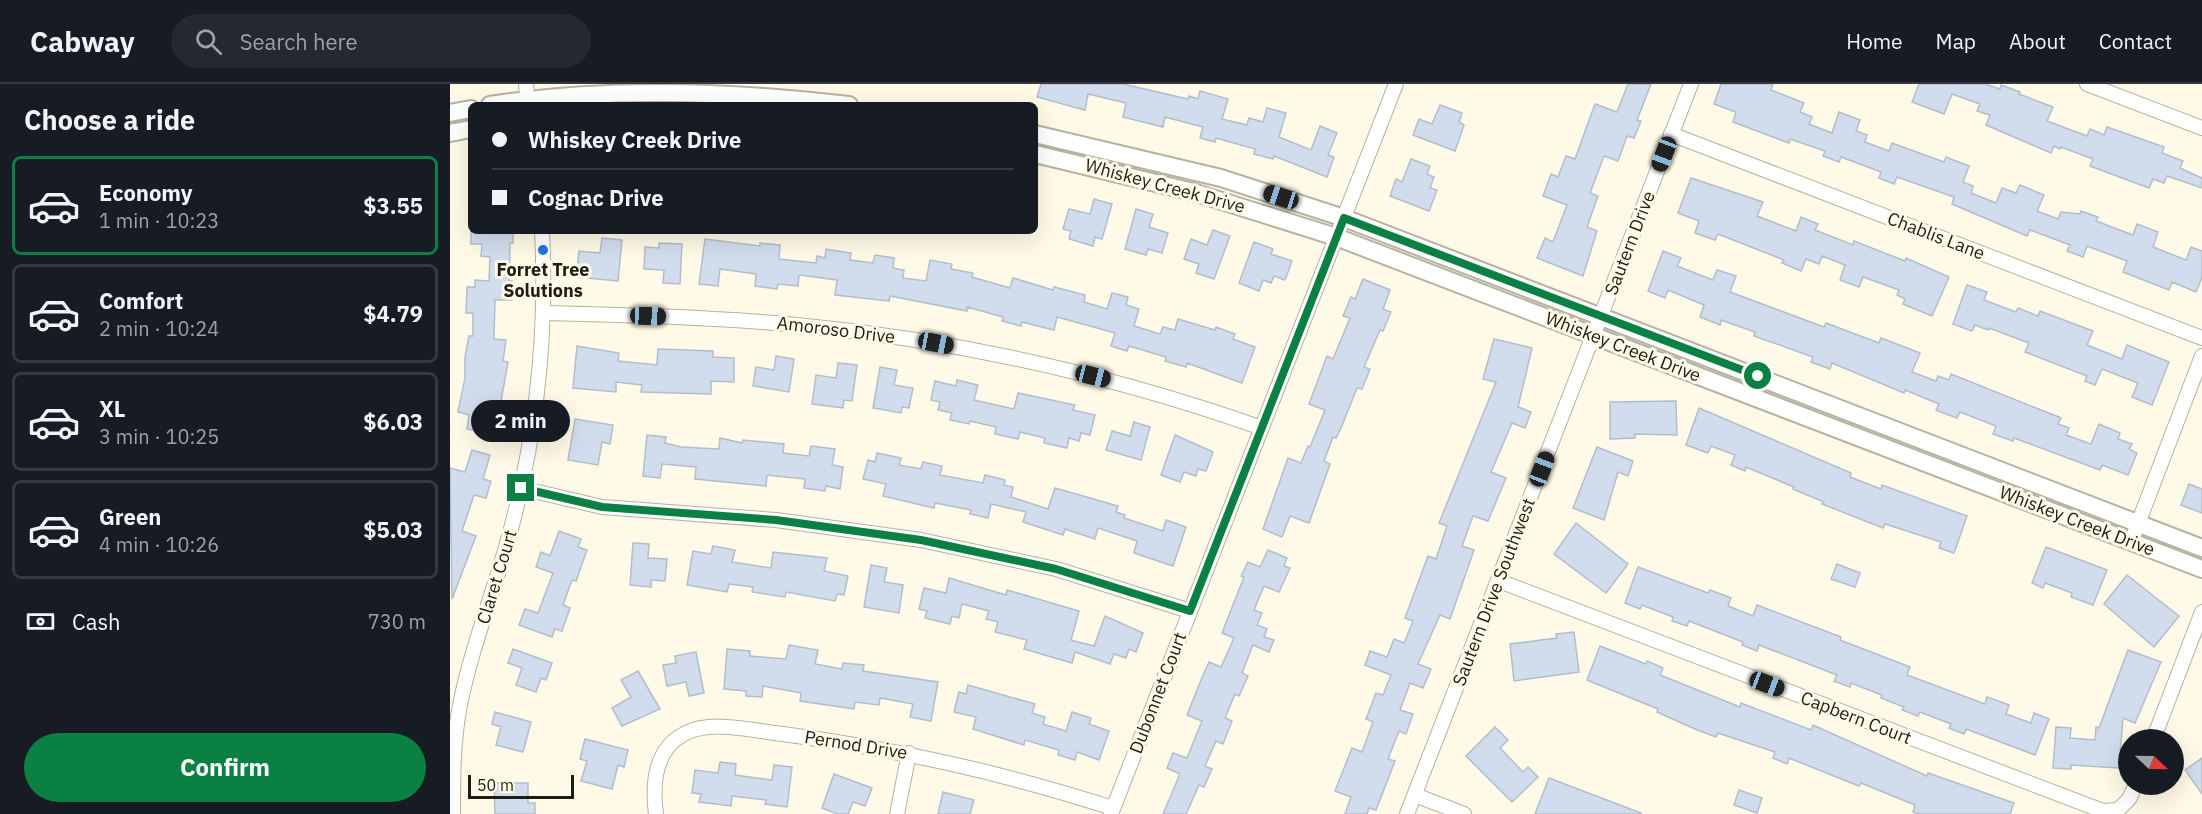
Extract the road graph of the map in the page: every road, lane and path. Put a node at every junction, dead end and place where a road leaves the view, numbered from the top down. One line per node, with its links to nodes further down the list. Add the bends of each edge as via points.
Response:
1 (1396, 84): 15 (street, Dubonnet Court)
2 (1690, 84): 12 (street, Sautern Drive)
3 (2087, 84): 9 (street)
4 (527, 96): 5 (street); 6 (street, via 665,93)
5 (502, 102)
6 (813, 102)
7 (468, 110): 8 (street)
8 (450, 113)
9 (2202, 128)
10 (468, 130): 11 (street)
11 (450, 133)
12 (1671, 134): 19 (street, Sautern Drive); 21 (street, Chablis Lane)
13 (1038, 135): 15 (street, Whiskey Creek Drive, via 1221,178)
14 (1038, 155): 17 (street, Whiskey Creek Drive, via 1193,192)
15 (1344, 218): 17 (street, Dubonnet Court); 19 (street, Whiskey Creek Drive)
16 (542, 234): 18 (street, Claret Court)
17 (1336, 237): 20 (street, Whiskey Creek Drive); 23 (street, Dubonnet Court)
18 (543, 313): 23 (street, Amoroso Drive, via 711,318 936,343 1110,381); 24 (street, Claret Court, via 538,378)
19 (1602, 316): 20 (street, Sautern Drive); 25 (street, Whiskey Creek Drive)
20 (1594, 336): 26 (street, Whiskey Creek Drive); 29 (street, Sautern Drive Southwest)
21 (2202, 338)
22 (2202, 356): 25 (street)
23 (1262, 428): 30 (street, Dubonnet Court)
24 (521, 488): 30 (street, via 602,507 776,520 910,538 1045,566); 37 (street, Claret Court, via 460,706 453,763)
25 (2138, 523): 26 (street); 27 (street, Whiskey Creek Drive)
26 (2131, 542): 28 (street, Whiskey Creek Drive)
27 (2202, 548)
28 (2202, 570)
29 (1499, 581): 34 (street, Sautern Drive Southwest); 35 (street, Capbern Court, via 2103,811 2118,810)
30 (1190, 611): 36 (street, Dubonnet Court)
31 (2202, 612): 32 (street)
32 (2157, 729)
33 (909, 753): 36 (street, Pernod Drive, via 1026,780); 38 (street, Pernod Drive, via 767,732 700,728 672,742 662,755 656,771); 39 (street)
34 (1415, 795): 40 (street, Sautern Drive Southwest); 41 (street)
35 (2131, 795)
36 (1112, 811)
37 (453, 814)
38 (656, 814)
39 (897, 814)
40 (1407, 814)
41 (1464, 814)

